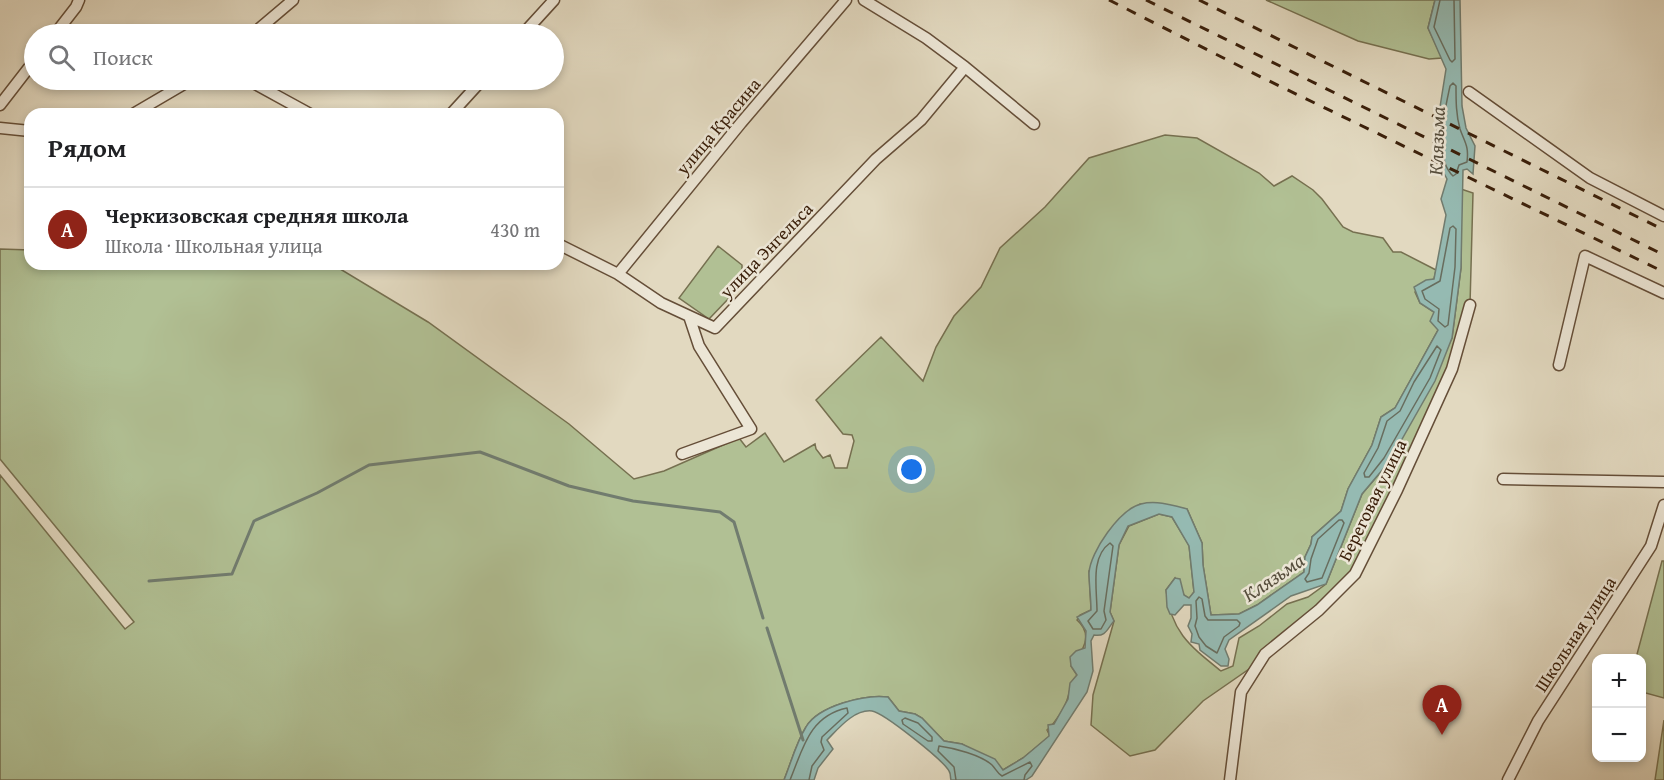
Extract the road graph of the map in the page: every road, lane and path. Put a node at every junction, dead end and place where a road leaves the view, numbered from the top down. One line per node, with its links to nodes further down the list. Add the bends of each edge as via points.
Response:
1 (78, 0): 6 (street)
2 (293, 0): 7 (street)
3 (554, 0): 8 (street)
4 (846, 0): 24 (street, улица Красина)
5 (864, 0): 9 (street)
6 (63, 24)
7 (265, 24)
8 (532, 24)
9 (965, 67): 19 (street); 27 (street, улица Энгельса, via 921,120 876,159 715,328)
10 (24, 74): 15 (street)
11 (174, 90): 16 (street)
12 (266, 90): 17 (street)
13 (473, 90): 18 (street)
14 (1469, 92): 22 (street, via 1590,178)
15 (0, 105)
16 (143, 108)
17 (299, 108)
18 (456, 108)
19 (1034, 124)
20 (0, 128): 21 (street)
21 (24, 130)
22 (1664, 216)
23 (564, 247): 24 (street, улица Энгельса)
24 (618, 274): 27 (street, улица Энгельса, via 661,303)
25 (1664, 293): 28 (street, via 1585,256)
26 (1470, 305): 33 (street, Береговая улица, via 1452,369 1354,574 1319,610 1265,654 1241,692)
27 (689, 316): 29 (street, via 699,346 751,429)
28 (1559, 365)
29 (682, 454)
30 (1503, 479): 31 (street)
31 (1664, 482)
32 (1664, 505): 34 (street, Школьная улица, via 1651,546 1538,721)
33 (1230, 780)
34 (1508, 780)

